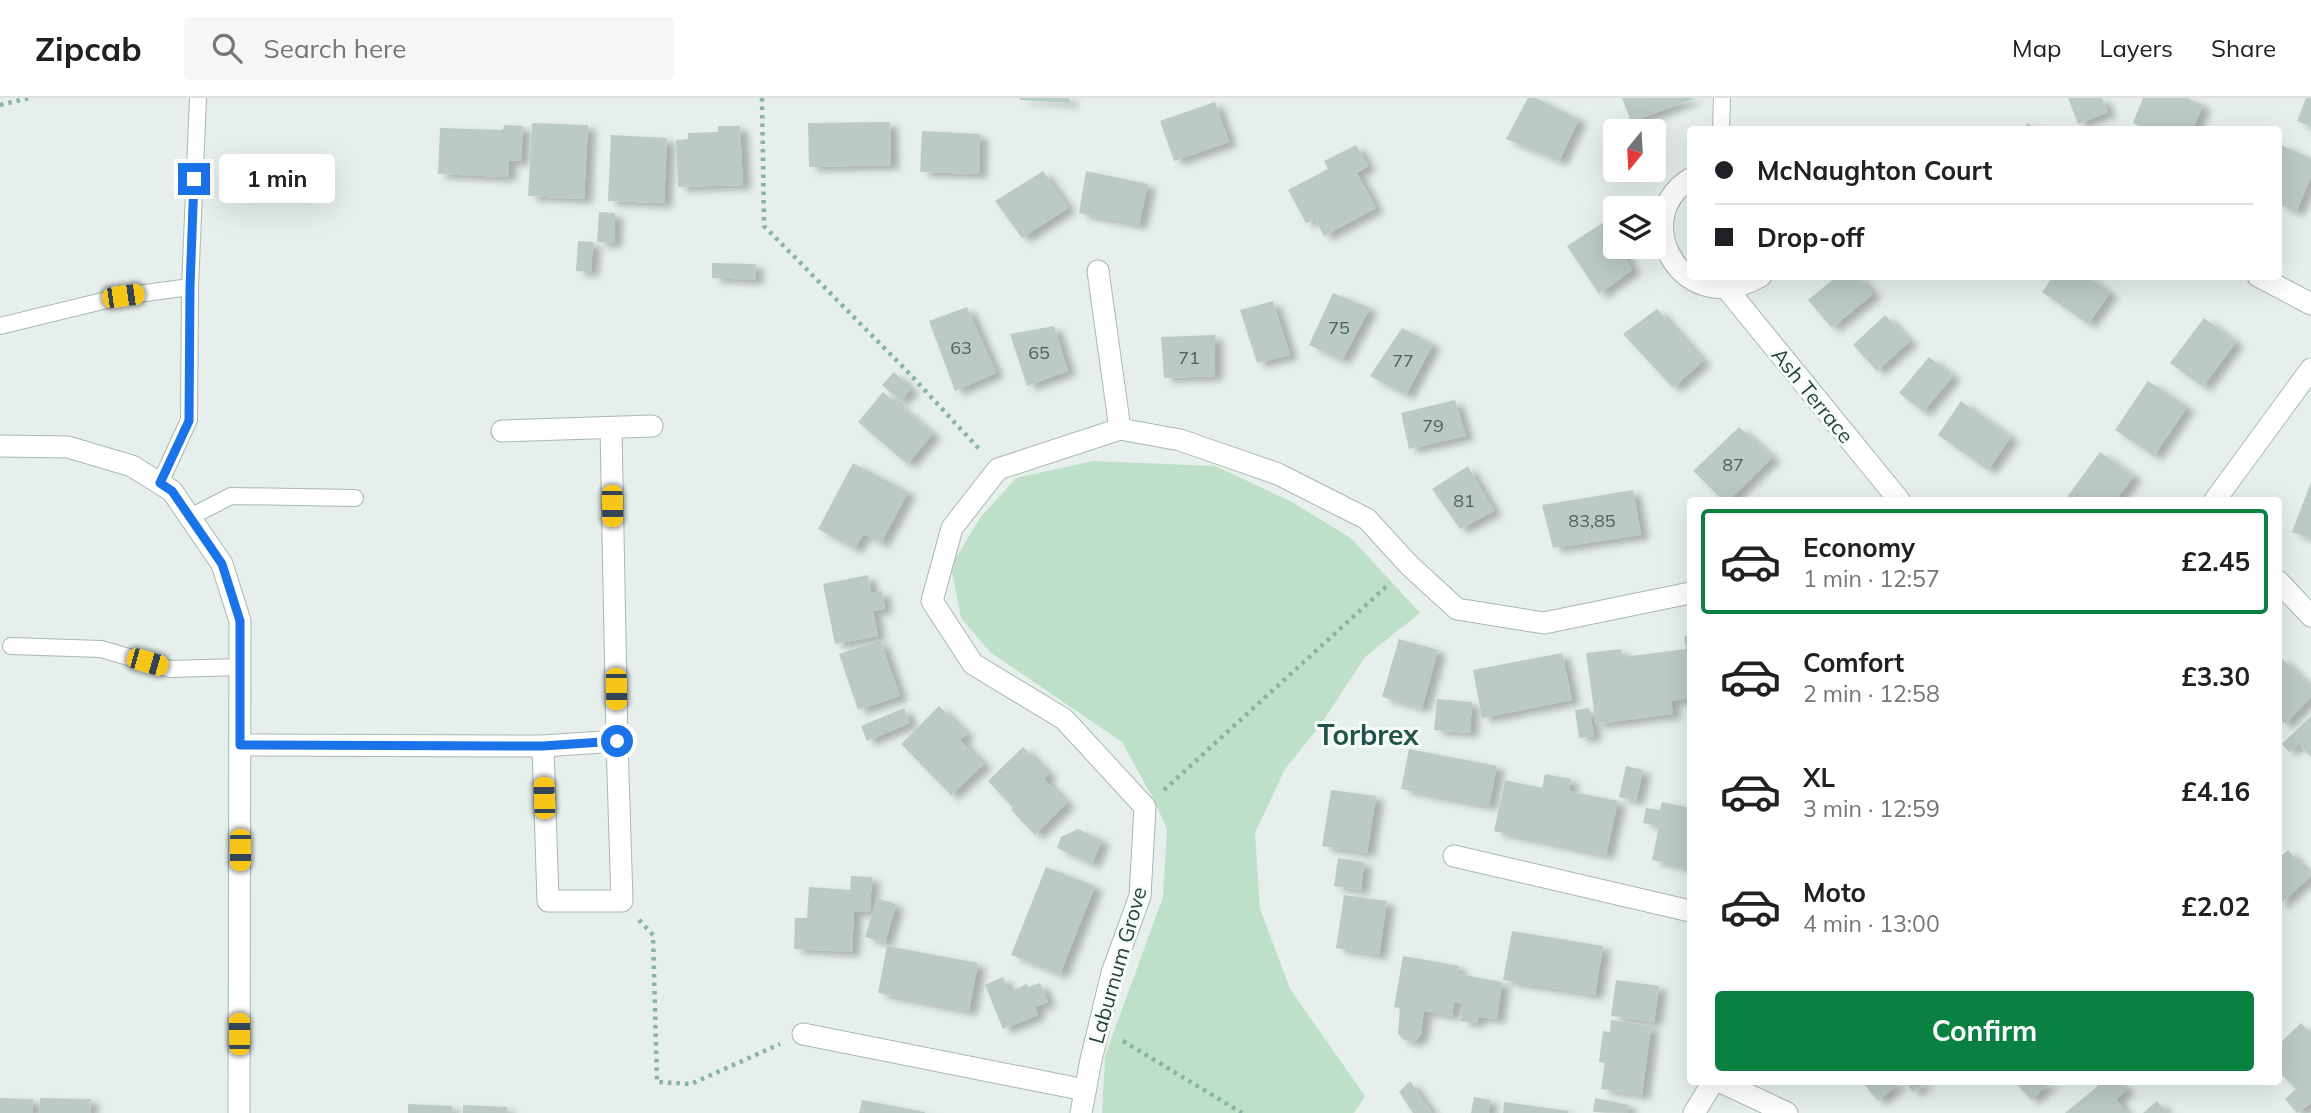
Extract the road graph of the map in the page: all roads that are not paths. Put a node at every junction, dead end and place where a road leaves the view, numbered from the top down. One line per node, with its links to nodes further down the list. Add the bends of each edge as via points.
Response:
1 (198, 98): 10 (lane)
2 (1722, 98): 3 (lane)
3 (1721, 126)
4 (1687, 182): 6 (street, via 1675,193 1663,225 1670,258)
5 (1098, 271): 17 (street)
6 (1687, 277)
7 (1691, 280): 11 (street)
8 (1754, 280): 11 (street)
9 (2266, 280): 12 (street)
10 (190, 287): 13 (lane, via 123,296); 20 (lane, via 189,421)
11 (1727, 289): 21 (street, Ash Terrace)
12 (2311, 304)
13 (0, 326)
14 (2311, 369): 22 (street)
15 (652, 426): 16 (street)
16 (611, 428): 18 (street); 30 (street)
17 (1120, 429): 26 (street, via 1180,440 1278,474 1367,519 1457,609 1544,623); 38 (street, Laburnum Grove, via 998,469 952,528 932,601 973,664 1064,719 1145,807 1140,896 1112,973)
18 (502, 431)
19 (0, 446): 20 (street, via 68,447 132,466)
20 (160, 483): 24 (street, via 172,491)
21 (1896, 497)
22 (2216, 497)
23 (355, 498): 24 (lane, via 231,496)
24 (190, 517): 29 (street, via 222,564 240,621)
25 (2282, 585): 27 (street)
26 (1687, 594)
27 (2311, 616)
28 (11, 646): 29 (lane, via 101,649 170,669)
29 (240, 667): 31 (street)
30 (617, 741): 32 (street); 32 (street, via 622,901 548,901)
31 (240, 745): 32 (street); 39 (street)
32 (543, 746)
33 (1454, 856): 34 (street)
34 (1687, 910)
35 (803, 1034): 38 (street)
36 (1711, 1085): 41 (street)
37 (1727, 1085): 42 (street)
38 (1085, 1090): 40 (street, Laburnum Grove)
39 (239, 1113)
40 (1081, 1113)
41 (1694, 1113)
42 (1787, 1113)

